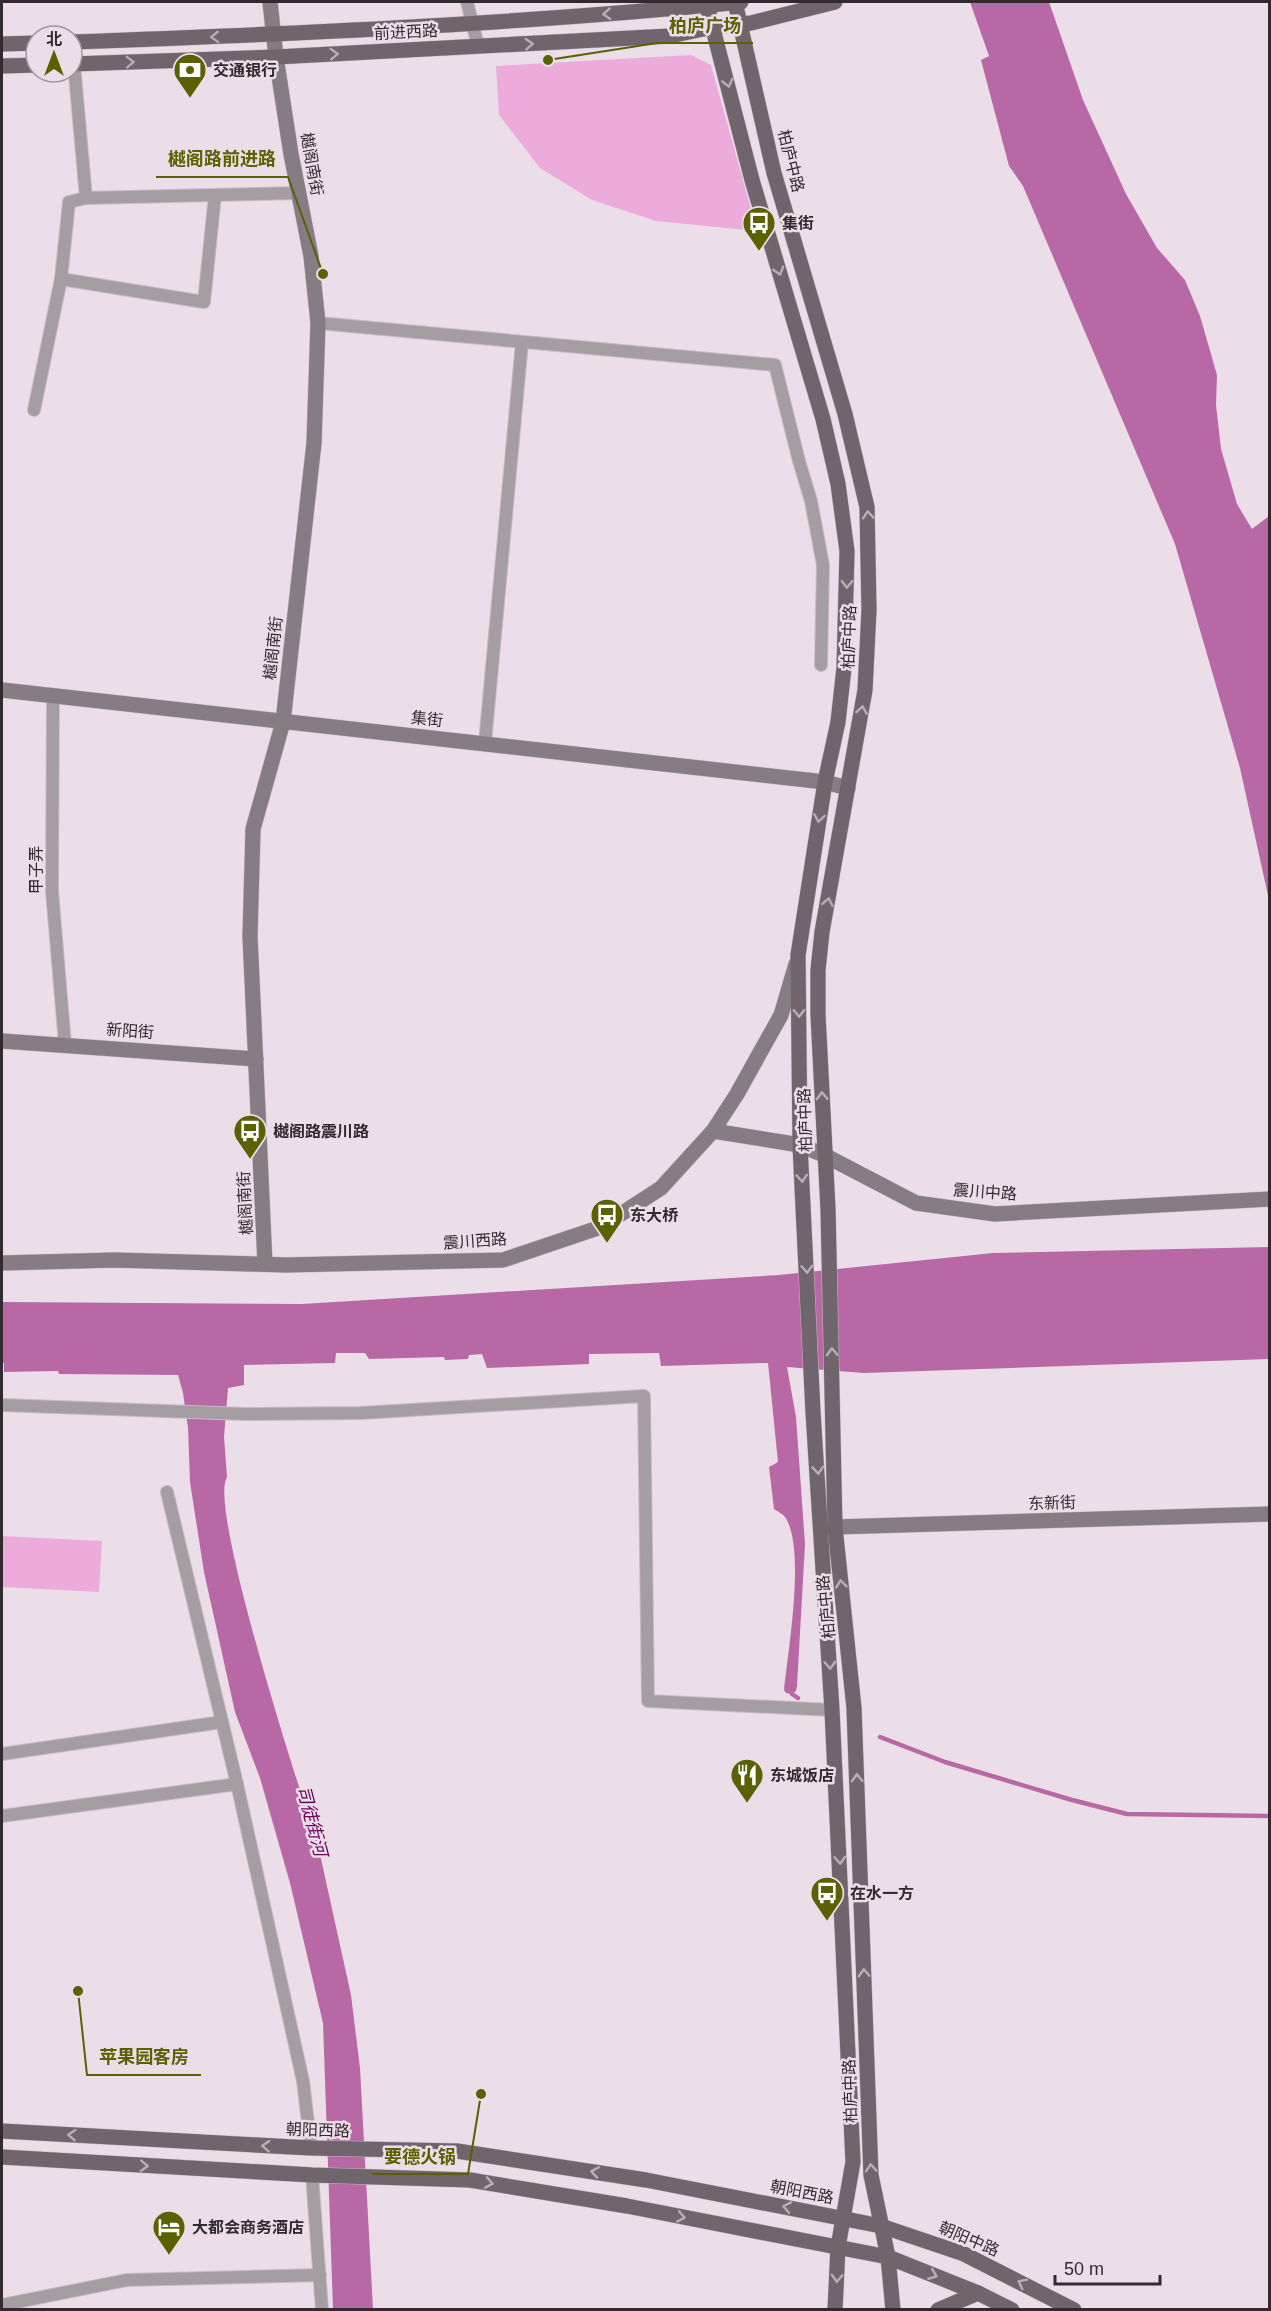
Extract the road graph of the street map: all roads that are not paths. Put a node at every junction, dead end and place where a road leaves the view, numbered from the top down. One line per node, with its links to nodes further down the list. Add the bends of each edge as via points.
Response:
1 (270, 2): 10 (street, 樾阁南街)
2 (467, 2): 7 (street)
3 (735, 2): 4 (main road, 前进西路); 6 (main road, 前进西路); 8 (main road, 柏庐中路)
4 (741, 2)
5 (835, 2): 8 (main road, 前进西路)
6 (707, 3): 7 (main road, 前进西路, one-way to 7); 9 (main road, 柏庐中路)
7 (473, 24): 10 (main road, 前进西路); 14 (street)
8 (740, 24): 9 (main road, 前进西路); 33 (main road, 柏庐中路, one-way to 8, via 865,690 869,610 867,507 845,414 774,173)
9 (713, 27): 14 (main road, 前进西路, one-way to 9, via 670,36); 32 (main road, 柏庐中路, one-way to 32, via 838,484 846,540 847,607 838,722)
10 (274, 35): 11 (main road, 前进西路, one-way to 11); 15 (street, 樾阁南街)
11 (84, 42)
12 (24, 43): 13 (main road)
13 (2, 44)
14 (478, 46): 15 (main road, 前进西路, one-way to 14)
15 (276, 57): 16 (main road, 前进西路, one-way to 15); 20 (street, 樾阁南街)
16 (84, 64)
17 (24, 65): 18 (main road)
18 (2, 66)
19 (75, 84): 22 (street)
20 (298, 193): 21 (street); 24 (street, 樾阁南街, via 311,256)
21 (215, 195): 22 (street); 23 (street, via 204,302)
22 (86, 198): 23 (street, via 69,202)
23 (61, 279): 26 (street)
24 (318, 323): 25 (street); 30 (street, 樾阁南街, via 314,443)
25 (522, 342): 27 (street, via 775,365 811,501 823,565); 31 (street)
26 (34, 410)
27 (821, 665)
28 (2, 690): 29 (street, 集街)
29 (53, 696): 30 (street, 集街); 36 (street, 甲子弄, via 52,891)
30 (284, 722): 31 (street, 集街); 37 (street, 樾阁南街, via 253,830 250,936)
31 (485, 743): 32 (street, 集街)
32 (825, 782): 33 (street, 集街); 34 (main road, 柏庐中路, one-way to 34)
33 (848, 788): 40 (main road, 柏庐中路, one-way to 33, via 818,970)
34 (798, 954): 38 (street, 震川西路, via 781,1015); 39 (main road, 柏庐中路, one-way to 39)
35 (2, 1041): 36 (street, 新阳街)
36 (65, 1044): 37 (street, 新阳街)
37 (256, 1059): 43 (street, 樾阁南街)
38 (713, 1131): 39 (street, 震川中路); 43 (street, 震川西路, via 661,1188 601,1227 503,1260)
39 (800, 1145): 40 (street, 震川中路); 48 (main road, 柏庐中路, one-way to 48)
40 (824, 1155): 41 (street, 震川中路, via 916,1203 995,1214); 47 (main road, 柏庐中路, one-way to 40)
41 (1269, 1199)
42 (2, 1263): 43 (street, 震川西路, via 115,1260)
43 (265, 1264)
44 (2, 1405): 48 (street, via 245,1414 361,1413 644,1396 648,1701)
45 (167, 1492): 49 (street)
46 (1269, 1514): 47 (street, 东新街)
47 (836, 1527): 58 (main road, 柏庐中路, one-way to 47, via 871,2175 854,1708)
48 (832, 1710): 57 (main road, 柏庐中路, one-way to 57, via 853,2162)
49 (222, 1722): 50 (street); 51 (street)
50 (2, 1754)
51 (237, 1784): 52 (street); 54 (street)
52 (2, 1816)
53 (2, 2131): 54 (main road, 朝阳西路, one-way to 53)
54 (318, 2148): 57 (main road, 朝阳西路, one-way to 54, via 646,2180 457,2151)
55 (2, 2157): 56 (main road, one-way to 56)
56 (318, 2176): 59 (main road, one-way to 59, via 470,2180); 61 (street)
57 (844, 2218): 58 (main road, 朝阳中路); 59 (main road, 柏庐中路)
58 (881, 2226): 60 (main road, 柏庐中路); 69 (main road, 朝阳中路, one-way to 58, via 964,2254)
59 (838, 2247): 60 (main road); 65 (main road, 柏庐中路, one-way to 65)
60 (888, 2257): 62 (main road, one-way to 62); 66 (main road, 柏庐中路)
61 (320, 2275): 63 (street, via 127,2280); 64 (street)
62 (978, 2293): 67 (main road); 68 (main road)
63 (2, 2305)
64 (322, 2310)
65 (836, 2310)
66 (893, 2310)
67 (938, 2310)
68 (1012, 2310)
69 (1074, 2310)

